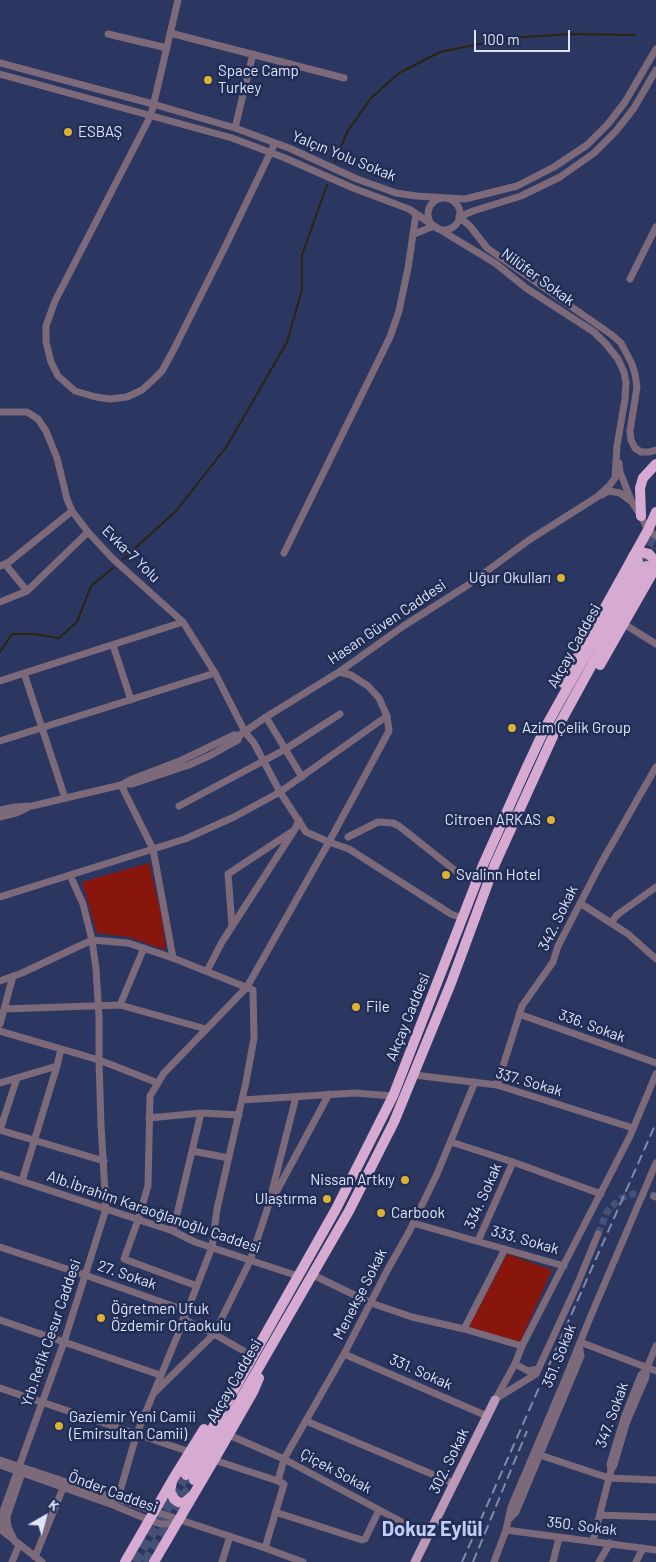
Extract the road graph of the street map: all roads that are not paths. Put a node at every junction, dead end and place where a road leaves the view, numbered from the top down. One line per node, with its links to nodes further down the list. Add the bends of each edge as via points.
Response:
1 (178, 0): 2 (street)
2 (170, 33): 4 (street); 6 (street)
3 (108, 34): 4 (street)
4 (167, 48): 11 (street)
5 (656, 49): 16 (street, Yalçın Yolu Sokak, via 625,102 608,124 582,148 517,186 465,199)
6 (253, 54): 10 (street); 13 (street)
7 (0, 63): 11 (street, Yalçın Yolu Sokak)
8 (656, 70): 18 (street, via 634,108 594,153 560,177 521,196)
9 (0, 74): 12 (street, Yalçın Yolu Sokak)
10 (344, 78)
11 (153, 104): 12 (street); 13 (street, Yalçın Yolu Sokak)
12 (151, 114): 15 (street, Yalçın Yolu Sokak); 15 (street, via 55,301 46,326 46,342 58,376 75,390 96,397 127,397 142,390 162,371)
13 (235, 128): 14 (street, Yalçın Yolu Sokak)
14 (275, 143): 15 (street); 16 (street, Yalçın Yolu Sokak, via 396,193)
15 (271, 153): 17 (street, Yalçın Yolu Sokak)
16 (446, 198): 18 (street, via 455,203); 19 (street, via 436,200 429,208 428,218)
17 (416, 214): 19 (street, Yalçın Yolu Sokak); 21 (street)
18 (459, 217): 19 (street, via 449,229); 25 (street, Nilüfer Sokak, via 487,248 621,343 632,364 637,387 631,440 641,452)
19 (434, 226): 21 (street); 24 (street, Nilüfer Sokak, via 495,263 526,288 594,332 606,344 618,360 626,383)
20 (656, 227): 22 (street)
21 (414, 234): 34 (street, via 399,311 390,337)
22 (630, 279)
23 (0, 412): 29 (street, Evka-7 Yolu, via 28,412 38,419 56,458)
24 (617, 446): 27 (street, via 614,478); 28 (street, via 620,472)
25 (656, 450)
26 (656, 464): 31 (highway, via 643,478 640,488)
27 (597, 497): 28 (street, via 609,491 620,493); 43 (street, Hasan Güven Caddesi, via 529,540)
28 (632, 502): 31 (street)
29 (72, 511): 32 (street, Evka-7 Yolu); 36 (street)
30 (656, 512): 33 (highway)
31 (642, 516): 33 (street)
32 (88, 532): 37 (street); 39 (street, Evka-7 Yolu)
33 (652, 533): 35 (highway)
34 (284, 554)
35 (645, 564): 40 (highway); 53 (highway, Akçay Caddesi); 72 (highway, Akçay Caddesi, via 576,657 550,708 545,728)
36 (2, 565): 37 (street)
37 (27, 591): 38 (street)
38 (0, 602)
39 (183, 622): 42 (street); 45 (street, Evka-7 Yolu)
40 (624, 624): 41 (street); 53 (highway, via 575,709)
41 (656, 644)
42 (112, 645): 44 (street); 47 (street)
43 (339, 672): 49 (street, via 351,675 368,686 379,698); 50 (street, Hasan Güven Caddesi)
44 (24, 673): 46 (street); 51 (street)
45 (215, 674): 47 (street); 52 (street, Evka-7 Yolu)
46 (0, 681)
47 (132, 700): 51 (street)
48 (340, 714): 55 (street)
49 (387, 716): 58 (street); 69 (street, via 389,731)
50 (266, 717): 52 (street, Hasan Güven Caddesi); 55 (street)
51 (42, 728): 54 (street); 61 (street)
52 (243, 734): 56 (street, Evka-7 Yolu, via 254,744); 59 (street, Hasan Güven Caddesi, via 238,740 194,762 132,784)
53 (554, 734): 99 (highway, Akçay Caddesi, via 495,864)
54 (0, 741)
55 (284, 750): 56 (street); 58 (street)
56 (263, 761): 60 (street, Evka-7 Yolu); 63 (street)
57 (656, 767): 75 (street, 342. Sokak)
58 (302, 777): 60 (street)
59 (123, 784): 61 (street, Hasan Güven Caddesi); 70 (street)
60 (280, 792): 66 (street, Evka-7 Yolu); 70 (street, via 234,817)
61 (65, 798): 62 (street, Hasan Güven Caddesi)
62 (32, 806): 64 (street, Hasan Güven Caddesi); 65 (street, Hasan Güven Caddesi)
63 (178, 806)
64 (0, 810)
65 (0, 817)
66 (299, 820): 67 (street); 69 (street, Evka-7 Yolu, via 306,832)
67 (295, 829): 78 (street); 78 (street, via 228,874)
68 (348, 837): 72 (street, via 378,822 393,823 457,872)
69 (329, 842): 76 (street, via 349,849); 86 (street)
70 (153, 849): 71 (street); 81 (street)
71 (70, 875): 74 (street); 79 (street)
72 (476, 881): 76 (highway, Akçay Caddesi)
73 (656, 887): 77 (street)
74 (0, 897)
75 (580, 903): 77 (street); 90 (street, 342. Sokak, via 553,962)
76 (462, 918): 107 (highway, Akçay Caddesi)
77 (611, 923): 82 (street)
78 (232, 926): 83 (street)
79 (92, 940): 80 (street, via 128,943); 84 (street); 88 (street)
80 (144, 948): 81 (street); 87 (street)
81 (173, 958): 83 (street)
82 (656, 959)
83 (207, 971): 86 (street)
84 (13, 976): 85 (street); 89 (street)
85 (0, 980)
86 (247, 986): 92 (street); 108 (street, via 253,990 254,1038)
87 (120, 1005): 88 (street); 92 (street)
88 (98, 1006): 89 (street); 95 (street)
89 (4, 1009): 91 (street)
90 (519, 1014): 96 (street, 336. Sokak); 104 (street, 342. Sokak)
91 (0, 1024)
92 (206, 1029): 103 (street)
93 (0, 1031): 94 (street)
94 (61, 1049): 95 (street); 97 (street)
95 (99, 1060): 103 (street); 118 (street)
96 (656, 1064)
97 (57, 1066): 100 (street); 114 (street)
98 (656, 1074): 112 (street)
99 (414, 1075): 101 (street, 337. Sokak); 136 (highway, Akçay Caddesi, via 378,1154)
100 (17, 1078): 102 (street); 113 (street)
101 (475, 1082): 104 (street, 337. Sokak); 115 (street, Menekşe Sokak)
102 (0, 1083)
103 (158, 1083): 111 (street, via 150,1096)
104 (496, 1085): 112 (street, 337. Sokak)
105 (329, 1094): 106 (street); 107 (street, via 355,1092); 124 (street)
106 (296, 1096): 108 (street); 124 (street)
107 (393, 1096): 138 (highway, Akçay Caddesi, via 336,1210)
108 (242, 1100): 110 (street)
109 (201, 1113): 110 (street); 111 (street); 116 (street)
110 (239, 1115): 117 (street)
111 (149, 1118): 126 (street, via 148,1186)
112 (633, 1128): 123 (street)
113 (0, 1130): 114 (street)
114 (34, 1140): 118 (street); 122 (street)
115 (451, 1142): 119 (street); 127 (street, Menekşe Sokak)
116 (192, 1151): 117 (street); 128 (street)
117 (229, 1158): 132 (street)
118 (104, 1162): 125 (street)
119 (513, 1162): 123 (street); 130 (street, 334. Sokak)
120 (656, 1163): 149 (street, 351. Sokak)
121 (0, 1174): 122 (street, Alb.İbrahim Karaoğlanoğlu Caddesi)
122 (22, 1181): 125 (street, Alb.İbrahim Karaoğlanoğlu Caddesi)
123 (601, 1194): 135 (street)
124 (268, 1207): 134 (street)
125 (106, 1209): 126 (street, Alb.İbrahim Karaoğlanoğlu Caddesi); 137 (street, Yrb.Refik Cesur Caddesi)
126 (138, 1220): 128 (street, Alb.İbrahim Karaoğlanoğlu Caddesi); 139 (street, via 124,1258)
127 (413, 1224): 130 (street, 333. Sokak); 140 (street, Menekşe Sokak)
128 (173, 1232): 132 (street, Alb.İbrahim Karaoğlanoğlu Caddesi)
129 (598, 1234): 155 (street)
130 (478, 1241): 133 (street, 333. Sokak)
131 (0, 1247): 137 (street, 27. Sokak)
132 (212, 1247): 134 (street, Alb.İbrahim Karaoğlanoğlu Caddesi); 139 (street)
133 (505, 1249): 135 (street, 333. Sokak); 145 (street)
134 (250, 1261): 138 (street, Alb.İbrahim Karaoğlanoğlu Caddesi); 147 (street)
135 (564, 1266): 150 (street)
136 (313, 1274): 140 (street); 146 (highway, Akçay Caddesi)
137 (85, 1275): 141 (street, 27. Sokak); 148 (street, Yrb.Refik Cesur Caddesi)
138 (298, 1276): 144 (highway, Akçay Caddesi)
139 (196, 1286): 141 (street)
140 (371, 1303): 145 (street); 153 (street, Menekşe Sokak)
141 (187, 1311): 142 (street)
142 (184, 1319): 147 (street); 158 (street)
143 (0, 1320): 148 (street)
144 (270, 1324): 146 (highway, Akçay Caddesi, via 190,1477); 152 (highway)
145 (464, 1329): 150 (street)
146 (280, 1332): 170 (highway, via 253,1392)
147 (214, 1334): 152 (street); 164 (street)
148 (64, 1342): 158 (street); 166 (street, Yrb.Refik Cesur Caddesi)
149 (579, 1344): 156 (street); 172 (street, 351. Sokak)
150 (522, 1346): 154 (street)
151 (656, 1346): 156 (street, 347. Sokak)
152 (249, 1354): 171 (highway)
153 (344, 1354): 167 (street, 331. Sokak); 168 (street, Menekşe Sokak)
154 (515, 1364): 155 (street, via 528,1371); 159 (street)
155 (538, 1369): 160 (street)
156 (647, 1369): 157 (street); 178 (street, 347. Sokak)
157 (656, 1371)
158 (160, 1374): 164 (street)
159 (509, 1374): 160 (street, via 521,1380); 161 (street)
160 (532, 1378): 162 (street)
161 (505, 1381): 162 (street); 165 (street)
162 (515, 1387): 165 (street)
163 (0, 1388): 166 (street)
164 (152, 1395): 169 (street)
165 (495, 1400): 167 (main road, 302. Sokak)
166 (43, 1402): 169 (street); 177 (street, Yrb.Refik Cesur Caddesi)
167 (487, 1416): 182 (main road, 302. Sokak)
168 (306, 1421): 173 (street, Menekşe Sokak); 182 (street)
169 (137, 1433): 171 (street); 185 (street)
170 (228, 1435): 173 (street); 175 (highway)
171 (190, 1452): 179 (highway)
172 (537, 1454): 178 (street); 193 (street, 351. Sokak, via 511,1507)
173 (284, 1459): 181 (street, Çiçek Sokak); 186 (street, Çiçek Sokak)
174 (0, 1460): 177 (street, Önder Caddesi)
175 (214, 1460): 181 (street); 184 (highway)
176 (0, 1465): 177 (street, Önder Caddesi)
177 (20, 1470): 183 (street, Önder Caddesi); 185 (street, Önder Caddesi); 192 (street, Yrb.Refik Cesur Caddesi, via 2,1514); 198 (street, Yrb.Refik Cesur Caddesi, via 7,1516 8,1527)
178 (610, 1474): 180 (street); 189 (street, 347. Sokak)
179 (173, 1479): 184 (highway, via 170,1491 178,1502 184,1503); 188 (highway)
180 (656, 1480)
181 (278, 1481): 187 (street, Çiçek Sokak, via 284,1484)
182 (453, 1483): 195 (main road, 302. Sokak)
183 (63, 1488): 188 (street, Önder Caddesi); 203 (street)
184 (194, 1494): 191 (highway)
185 (118, 1498): 188 (street, Önder Caddesi)
186 (378, 1510): 187 (street, via 362,1540); 195 (street, Çiçek Sokak)
187 (275, 1512): 200 (street)
188 (153, 1515): 191 (street); 191 (street, Önder Caddesi, via 162,1524); 207 (highway)
189 (600, 1515): 190 (street); 197 (street, 347. Sokak)
190 (656, 1517)
191 (179, 1520): 194 (street, Önder Caddesi); 208 (highway)
192 (0, 1529): 198 (street)
193 (506, 1530): 196 (street, 350. Sokak); 211 (street, 351. Sokak)
194 (230, 1536): 200 (street, Önder Caddesi); 209 (street)
195 (428, 1536): 210 (main road, 302. Sokak)
196 (560, 1538): 197 (street, 350. Sokak); 212 (street)
197 (593, 1541): 199 (street, 350. Sokak)
198 (17, 1543): 203 (street); 205 (street)
199 (610, 1543): 201 (street, 350. Sokak); 213 (street)
200 (265, 1548): 204 (street, Önder Caddesi)
201 (644, 1548): 202 (street, 350. Sokak); 214 (street)
202 (656, 1550)
203 (35, 1557): 206 (street)
204 (299, 1561)
205 (12, 1562)
206 (42, 1562)
207 (126, 1562)
208 (154, 1562)
209 (222, 1562)
210 (415, 1562)
211 (494, 1562)
212 (553, 1562)
213 (598, 1562)
214 (636, 1562)

